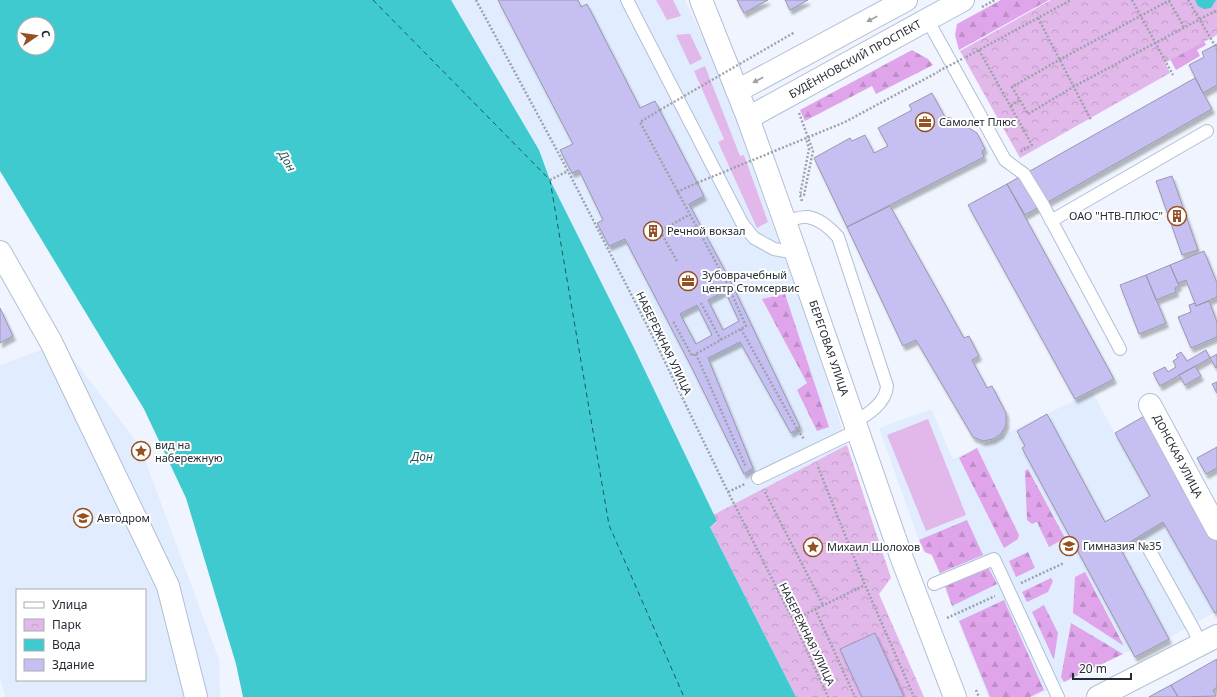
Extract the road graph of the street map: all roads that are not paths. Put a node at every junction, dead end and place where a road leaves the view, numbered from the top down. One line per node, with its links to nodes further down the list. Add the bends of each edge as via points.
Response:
1 (627, 0): 12 (lane, via 742,223 754,238 774,249)
2 (701, 0): 6 (street, БЕРЕГОВАЯ УЛИЦА)
3 (906, 0): 6 (street, one-way to 6)
4 (972, 4): 5 (street, БУДЁННОВСКИЙ ПРОСПЕКТ)
5 (927, 19): 7 (street, БУДЁННОВСКИЙ ПРОСПЕКТ); 9 (lane, via 1005,160 1024,174)
6 (737, 91): 7 (street, БЕРЕГОВАЯ УЛИЦА)
7 (748, 118): 10 (street, БЕРЕГОВАЯ УЛИЦА)
8 (1207, 131): 9 (lane)
9 (1051, 220): 13 (lane)
10 (785, 221): 12 (street, БЕРЕГОВАЯ УЛИЦА); 15 (lane, via 807,216 819,221 838,236 887,386 887,392 882,400)
11 (0, 252): 21 (street, via 51,342 168,586)
12 (796, 254): 15 (street, БЕРЕГОВАЯ УЛИЦА)
13 (1120, 349)
14 (1150, 405): 17 (street, ДОНСКАЯ УЛИЦА)
15 (856, 426): 16 (lane, via 812,452); 22 (street, БЕРЕГОВАЯ УЛИЦА, via 901,556)
16 (753, 474)
17 (1217, 529)
18 (1150, 551): 20 (lane, via 1194,630)
19 (934, 584): 23 (lane, via 994,559)
20 (1208, 640): 24 (street)
21 (196, 697)
22 (955, 697)
23 (1058, 697)
24 (1098, 697)

